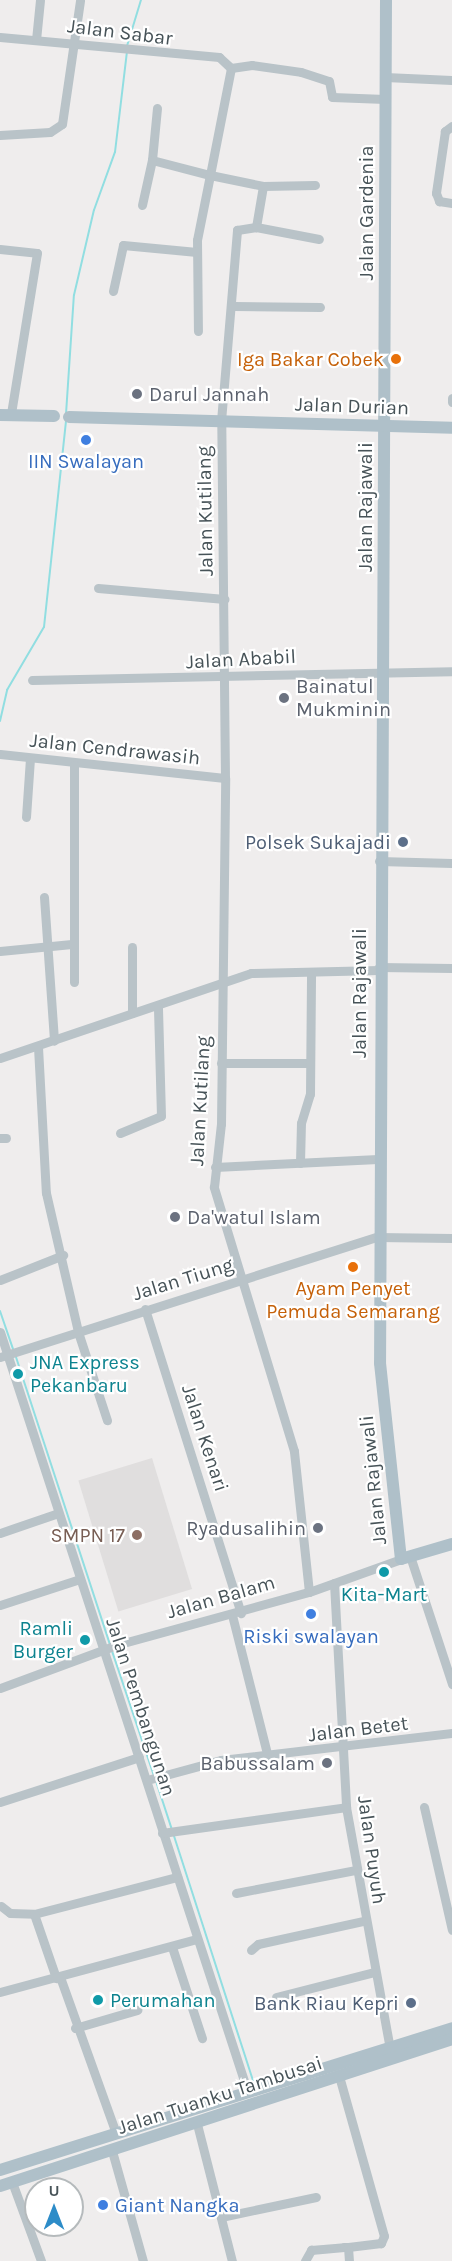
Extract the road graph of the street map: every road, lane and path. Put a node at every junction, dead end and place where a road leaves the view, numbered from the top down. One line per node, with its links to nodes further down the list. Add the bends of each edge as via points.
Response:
1 (40, 0): 5 (street)
2 (80, 0): 6 (street)
3 (386, 0): 8 (main road, Jalan Gardenia)
4 (0, 37): 5 (street, Jalan Sabar)
5 (36, 40): 6 (street, Jalan Sabar)
6 (74, 44): 7 (street, Jalan Sabar, via 134,53 219,57); 13 (street, via 62,124 50,132)
7 (231, 68): 10 (street, via 252,65 301,72 328,81 332,97); 15 (street)
8 (385, 77): 9 (street); 10 (main road, Jalan Gardenia)
9 (452, 80)
10 (385, 99): 32 (main road, Jalan Gardenia)
11 (157, 108): 14 (street)
12 (452, 126): 18 (street, via 445,131 436,193 439,201)
13 (0, 135)
14 (152, 160): 15 (street); 19 (street)
15 (210, 175): 17 (street); 23 (street)
16 (315, 185): 17 (street)
17 (263, 186): 20 (street)
18 (452, 203)
19 (142, 205)
20 (256, 227): 21 (street); 25 (street, Jalan Kutilang, via 243,226 237,230)
21 (319, 239)
22 (0, 249): 28 (street, via 37,254)
23 (197, 252): 24 (street, via 123,245); 27 (street)
24 (113, 291)
25 (234, 306): 26 (street); 31 (street, Jalan Kutilang)
26 (320, 307)
27 (198, 331)
28 (6, 414): 29 (main road, Jalan Durian)
29 (54, 416): 30 (street, Jalan Durian)
30 (69, 417): 31 (main road, Jalan Durian)
31 (221, 421): 32 (main road, Jalan Durian); 35 (street, Jalan Kutilang)
32 (385, 426): 33 (main road, Jalan Durian); 36 (main road, Jalan Rajawali)
33 (452, 428)
34 (98, 588): 35 (street, Jalan Kutilang)
35 (225, 599): 39 (street, Jalan Kutilang)
36 (383, 670): 37 (street, Jalan Ababil); 39 (street, Jalan Ababil); 45 (main road, Jalan Rajawali)
37 (452, 671)
38 (32, 680): 39 (street, Jalan Ababil)
39 (224, 680): 43 (street, Jalan Kutilang)
40 (1, 754): 41 (street, Jalan Cendrawasih)
41 (30, 759): 42 (street, Jalan Cendrawasih); 44 (street)
42 (74, 765): 43 (street, Jalan Cendrawasih); 48 (street)
43 (225, 778): 56 (street, Jalan Kutilang)
44 (26, 817)
45 (380, 861): 46 (street); 52 (main road, Jalan Rajawali)
46 (452, 863)
47 (44, 897): 49 (street)
48 (72, 944): 49 (street); 55 (street)
49 (47, 946): 51 (street); 59 (street)
50 (132, 947): 58 (street)
51 (0, 951)
52 (379, 968): 53 (street); 54 (street); 65 (main road, Jalan Rajawali)
53 (452, 968)
54 (311, 972): 56 (street, via 258,972); 63 (street)
55 (74, 982)
56 (221, 986): 57 (street); 62 (street, Jalan Kutilang)
57 (159, 1007): 58 (street); 64 (street, via 161,1116)
58 (132, 1013): 59 (street)
59 (54, 1041): 60 (street)
60 (38, 1047): 61 (street); 70 (street, via 46,1193)
61 (0, 1058)
62 (221, 1063): 63 (street); 67 (street, Jalan Kutilang)
63 (310, 1063): 66 (street)
64 (120, 1133)
65 (378, 1159): 66 (street); 68 (main road, Jalan Rajawali)
66 (300, 1163): 67 (street)
67 (215, 1167): 72 (street, Jalan Kutilang, via 221,1221)
68 (377, 1237): 69 (street, Jalan Tiung); 72 (street, Jalan Tiung); 81 (main road, Jalan Rajawali, via 380,1363)
69 (452, 1238)
70 (63, 1255): 71 (street); 75 (street)
71 (0, 1280)
72 (241, 1281): 73 (street, Jalan Tiung); 84 (street, Jalan Kutilang, via 294,1451)
73 (145, 1309): 75 (street, Jalan Tiung); 86 (street, Jalan Kenari)
74 (0, 1332): 76 (street, Jalan Pembangunan)
75 (78, 1332): 76 (street, Jalan Tiung); 77 (street)
76 (6, 1355): 78 (street, Jalan Pembangunan)
77 (107, 1420)
78 (58, 1513): 79 (street); 82 (street, Jalan Pembangunan)
79 (0, 1533)
80 (452, 1544): 81 (main road, Jalan Balam)
81 (406, 1557): 83 (street, Jalan Balam); 88 (street)
82 (80, 1579): 85 (street); 87 (street, Jalan Pembangunan)
83 (334, 1583): 84 (street, Jalan Balam); 91 (street, Jalan Puyuh)
84 (309, 1592): 86 (street, Jalan Balam)
85 (0, 1605)
86 (237, 1614): 87 (street, Jalan Balam); 93 (street, Jalan Kenari)
87 (104, 1649): 89 (street, Jalan Balam); 92 (street, Jalan Pembangunan)
88 (452, 1684)
89 (0, 1688)
90 (452, 1733): 91 (street, Jalan Betet)
91 (346, 1748): 93 (street, Jalan Betet); 97 (street, Jalan Puyuh)
92 (139, 1757): 94 (street, Jalan Pembangunan); 95 (street)
93 (268, 1757): 94 (street, Jalan Betet, via 221,1760)
94 (147, 1780): 98 (street, Jalan Pembangunan)
95 (0, 1802)
96 (424, 1807): 105 (street)
97 (346, 1808): 98 (street); 99 (street, Jalan Puyuh)
98 (163, 1833): 100 (street, Jalan Pembangunan)
99 (355, 1870): 101 (street); 104 (street, Jalan Puyuh)
100 (177, 1877): 103 (street); 106 (street, Jalan Pembangunan)
101 (236, 1893)
102 (1, 1906): 103 (street, via 10,1913)
103 (34, 1914): 110 (street)
104 (363, 1921): 108 (street, via 258,1944); 109 (street, Jalan Puyuh)
105 (452, 1930)
106 (197, 1939): 107 (street); 120 (street, Jalan Pembangunan)
107 (172, 1947): 110 (street); 116 (street)
108 (251, 1950)
109 (374, 1972): 112 (street); 118 (street, Jalan Puyuh)
110 (58, 1977): 111 (street); 114 (street)
111 (0, 1992)
112 (276, 1997)
113 (137, 2010): 114 (street)
114 (75, 2028): 122 (street)
115 (452, 2028): 118 (main road, Jalan Tuanku Tambusai)
116 (202, 2038)
117 (452, 2039): 119 (main road, Jalan Tuanku Tambusai)
118 (390, 2048): 120 (main road, Jalan Tuanku Tambusai)
119 (339, 2076): 121 (main road, Jalan Tuanku Tambusai); 128 (street, via 384,2236 381,2242)
120 (248, 2093): 122 (main road, Jalan Tuanku Tambusai)
121 (197, 2124): 123 (main road, Jalan Tuanku Tambusai); 127 (street)
122 (112, 2134): 123 (main road); 124 (main road, Jalan Tuanku Tambusai)
123 (112, 2151): 125 (main road, Jalan Tuanku Tambusai); 130 (street)
124 (0, 2170)
125 (6, 2184): 129 (street)
126 (316, 2197): 127 (street)
127 (221, 2217): 131 (street)
128 (348, 2247): 132 (street, via 311,2250); 133 (street)
129 (41, 2261)
130 (143, 2261)
131 (232, 2261)
132 (305, 2261)
133 (349, 2261)

